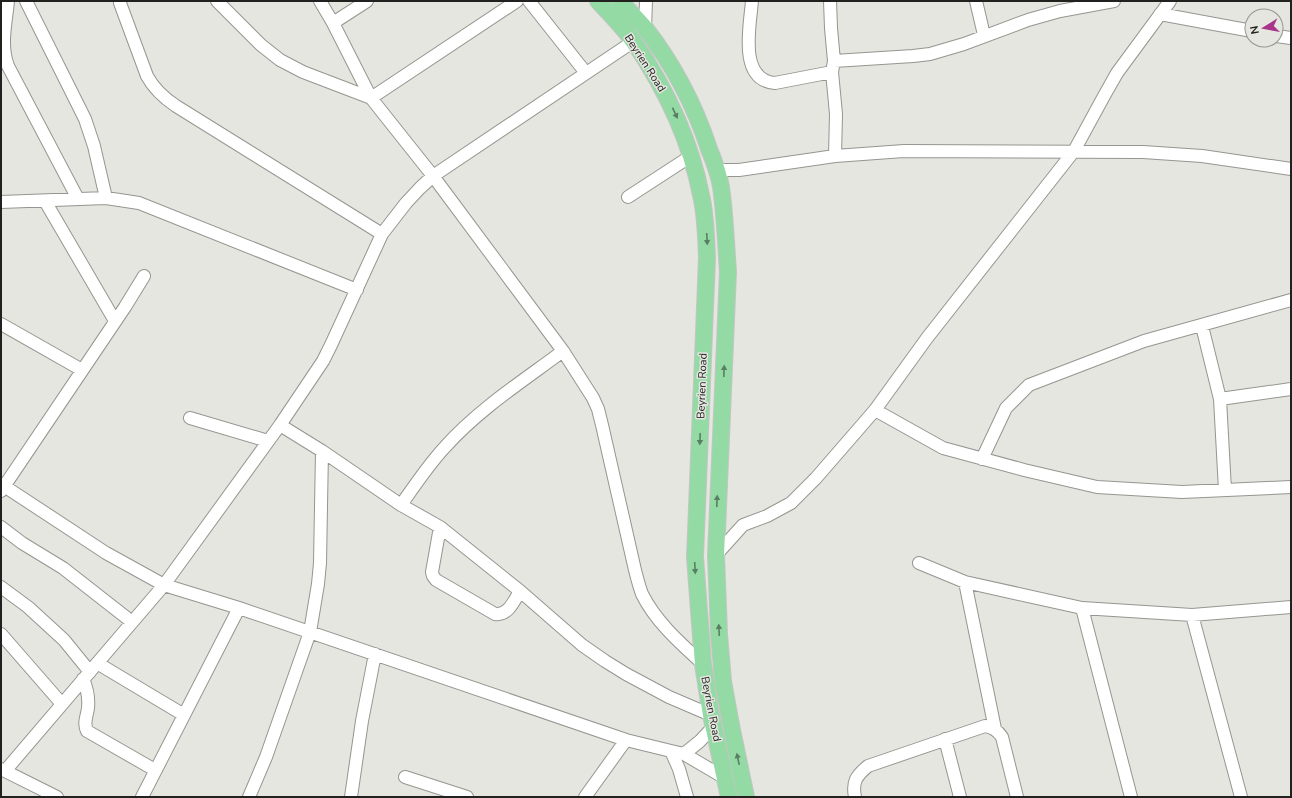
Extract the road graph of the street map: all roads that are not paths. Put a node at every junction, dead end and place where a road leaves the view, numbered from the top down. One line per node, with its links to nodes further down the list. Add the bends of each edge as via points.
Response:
1 (8, 1): 36 (street, via 5,58)
2 (26, 1): 35 (street, via 85,118)
3 (217, 1): 25 (street, via 261,45 280,60 303,72)
4 (320, 1): 18 (street)
5 (367, 1): 18 (street)
6 (517, 1): 25 (street)
7 (529, 1): 24 (street)
8 (598, 1): 22 (main road, Beyrien Road)
9 (620, 1): 19 (main road, Beyrien Road)
10 (752, 1): 23 (street, via 750,61 754,71 761,78 775,83)
11 (830, 1): 23 (street)
12 (976, 1): 21 (street)
13 (1114, 1): 21 (street, via 1060,11)
14 (1170, 1): 17 (street)
15 (120, 3): 39 (street, via 147,76 162,95)
16 (644, 3): 19 (street)
17 (1160, 14): 20 (street); 26 (street, via 1118,73)
18 (333, 23): 25 (street)
19 (645, 29): 30 (main road, Beyrien Road, via 690,100)
20 (1244, 30)
21 (984, 35): 23 (street, via 930,54)
22 (634, 41): 24 (street); 27 (main road, Beyrien Road, one-way to 27, via 668,97)
23 (833, 66): 28 (street)
24 (586, 73): 32 (street)
25 (371, 98): 32 (street)
26 (1074, 151): 28 (street, via 904,151); 29 (street, via 1202,156); 50 (street, via 927,338)
27 (691, 156): 34 (street); 76 (main road, Beyrien Road, one-way to 76, via 701,195 707,258 695,557)
28 (835, 156): 31 (street)
29 (1291, 169)
30 (717, 170): 31 (street); 33 (main road, Beyrien Road)
31 (738, 170): 33 (street)
32 (433, 176): 39 (street); 46 (street)
33 (721, 187): 62 (main road, Beyrien Road, one-way to 33, via 728,272)
34 (628, 197)
35 (106, 198): 36 (street); 41 (street, via 140,203)
36 (78, 199): 37 (street)
37 (45, 201): 38 (street); 43 (street)
38 (1, 202)
39 (382, 234): 41 (street)
40 (144, 276): 43 (street)
41 (357, 290): 52 (street, via 323,361)
42 (1291, 300): 45 (street)
43 (115, 321): 47 (street)
44 (1, 324): 47 (street)
45 (1202, 326): 49 (street); 55 (street, via 1144,341 1028,384 1006,408)
46 (563, 351): 59 (street, via 457,434); 76 (street, via 598,409 641,592 669,632)
47 (82, 370): 56 (street)
48 (1291, 389): 49 (street)
49 (1220, 399): 58 (street)
50 (875, 410): 55 (street, via 943,448); 62 (street, via 816,478 791,502 743,525)
51 (190, 418): 53 (street)
52 (280, 425): 53 (street); 54 (street)
53 (268, 441): 65 (street)
54 (322, 451): 59 (street); 73 (street, via 320,563)
55 (982, 459): 58 (street, via 1098,487 1182,492)
56 (2, 487): 65 (street, via 101,550)
57 (1291, 487): 58 (street)
58 (1225, 490)
59 (401, 505): 61 (street)
60 (1, 527): 72 (street, via 63,568)
61 (440, 527): 67 (street); 67 (street, via 432,572 436,580 499,615 507,610)
62 (716, 555): 98 (main road, Beyrien Road, one-way to 62, via 723,681)
63 (919, 563): 64 (street)
64 (965, 582): 70 (street); 81 (street)
65 (164, 585): 69 (street); 72 (street)
66 (1, 587): 77 (street, via 28,607 64,640)
67 (520, 591): 80 (street, via 605,662)
68 (1291, 607): 71 (street)
69 (239, 608): 73 (street); 79 (street)
70 (1082, 608): 71 (street); 102 (street)
71 (1192, 615): 103 (street)
72 (132, 622): 77 (street)
73 (310, 632): 75 (street); 92 (street, via 266,757)
74 (1, 634): 78 (street)
75 (375, 654): 83 (street); 93 (street)
76 (703, 664): 80 (main road, Beyrien Road)
77 (90, 671): 78 (street); 79 (street); 87 (street, via 85,726 87,731)
78 (62, 704): 86 (street)
79 (184, 715): 87 (street)
80 (713, 720): 85 (street, via 703,738); 89 (main road, Beyrien Road)
81 (994, 729): 82 (street, via 985,726); 101 (street, via 1002,737)
82 (945, 739): 99 (street, via 868,766 856,780); 100 (street)
83 (626, 740): 84 (street); 95 (street)
84 (671, 751): 85 (street); 96 (street)
85 (684, 754): 89 (street)
86 (3, 770): 90 (street)
87 (155, 770): 91 (street)
88 (404, 777): 94 (street)
89 (725, 778): 97 (main road, Beyrien Road)
90 (57, 797)
91 (142, 797)
92 (249, 797)
93 (351, 797)
94 (467, 797)
95 (585, 797)
96 (687, 797)
97 (729, 797)
98 (746, 797)
99 (856, 797)
100 (960, 797)
101 (1017, 797)
102 (1131, 797)
103 (1241, 797)

